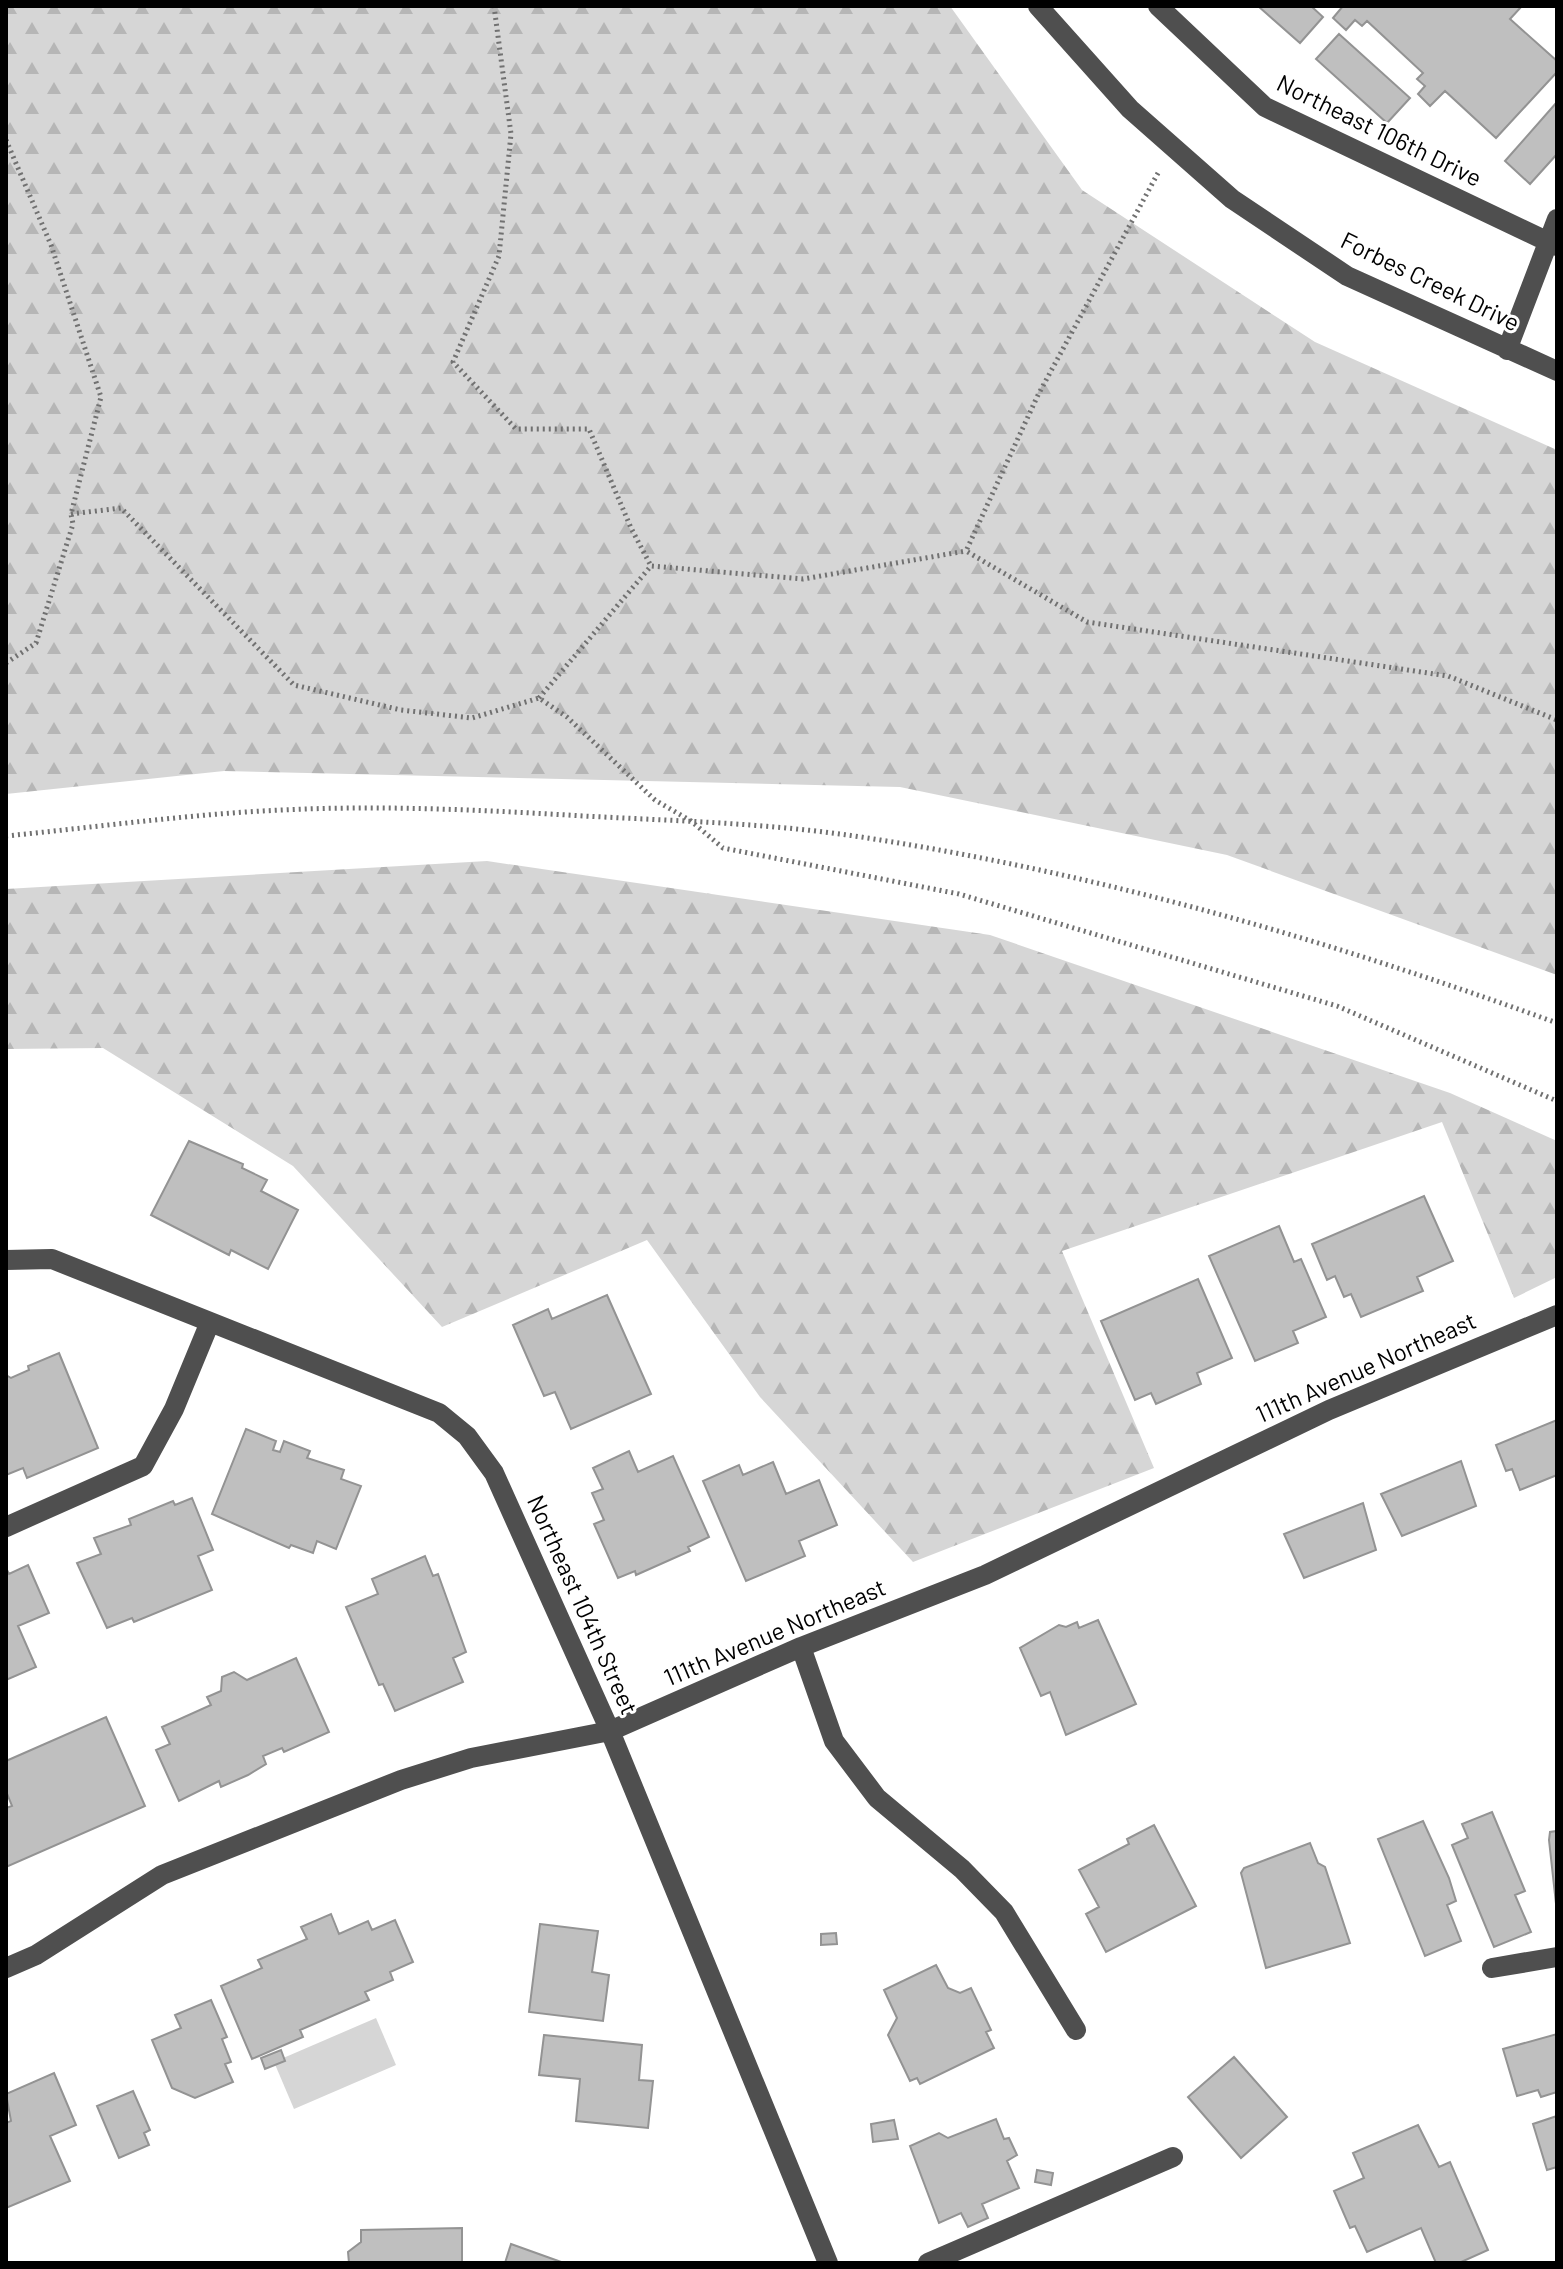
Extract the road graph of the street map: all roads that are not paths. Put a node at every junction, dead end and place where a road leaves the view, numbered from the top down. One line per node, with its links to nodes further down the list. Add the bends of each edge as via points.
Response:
1 (1038, 6): 5 (street, Forbes Creek Drive, via 1130,109 1232,199 1347,276)
2 (1158, 6): 4 (street, Northeast 106th Drive, via 1265,107)
3 (1557, 219): 4 (street)
4 (1551, 244): 5 (street)
5 (1507, 350): 6 (street, Forbes Creek Drive)
6 (1557, 371)
7 (6, 1260): 9 (street, Northeast 104th Street, via 52,1259)
8 (1557, 1315): 11 (street, 111th Avenue Northeast, via 1329,1410 985,1575)
9 (210, 1322): 10 (street, via 174,1409 143,1466); 12 (street, Northeast 104th Street, via 439,1413 467,1436 494,1473)
10 (6, 1527)
11 (801, 1647): 12 (street, 111th Avenue Northeast); 16 (street, via 834,1741 877,1798 1004,1912)
12 (610, 1731): 14 (street, 111th Avenue Northeast, via 471,1758 401,1780 162,1875 36,1955); 18 (street, Northeast 104th Street)
13 (1557, 1957): 15 (street)
14 (6, 1968)
15 (1492, 1968)
16 (1076, 2030)
17 (1173, 2157): 19 (street)
18 (828, 2263)
19 (928, 2263)

